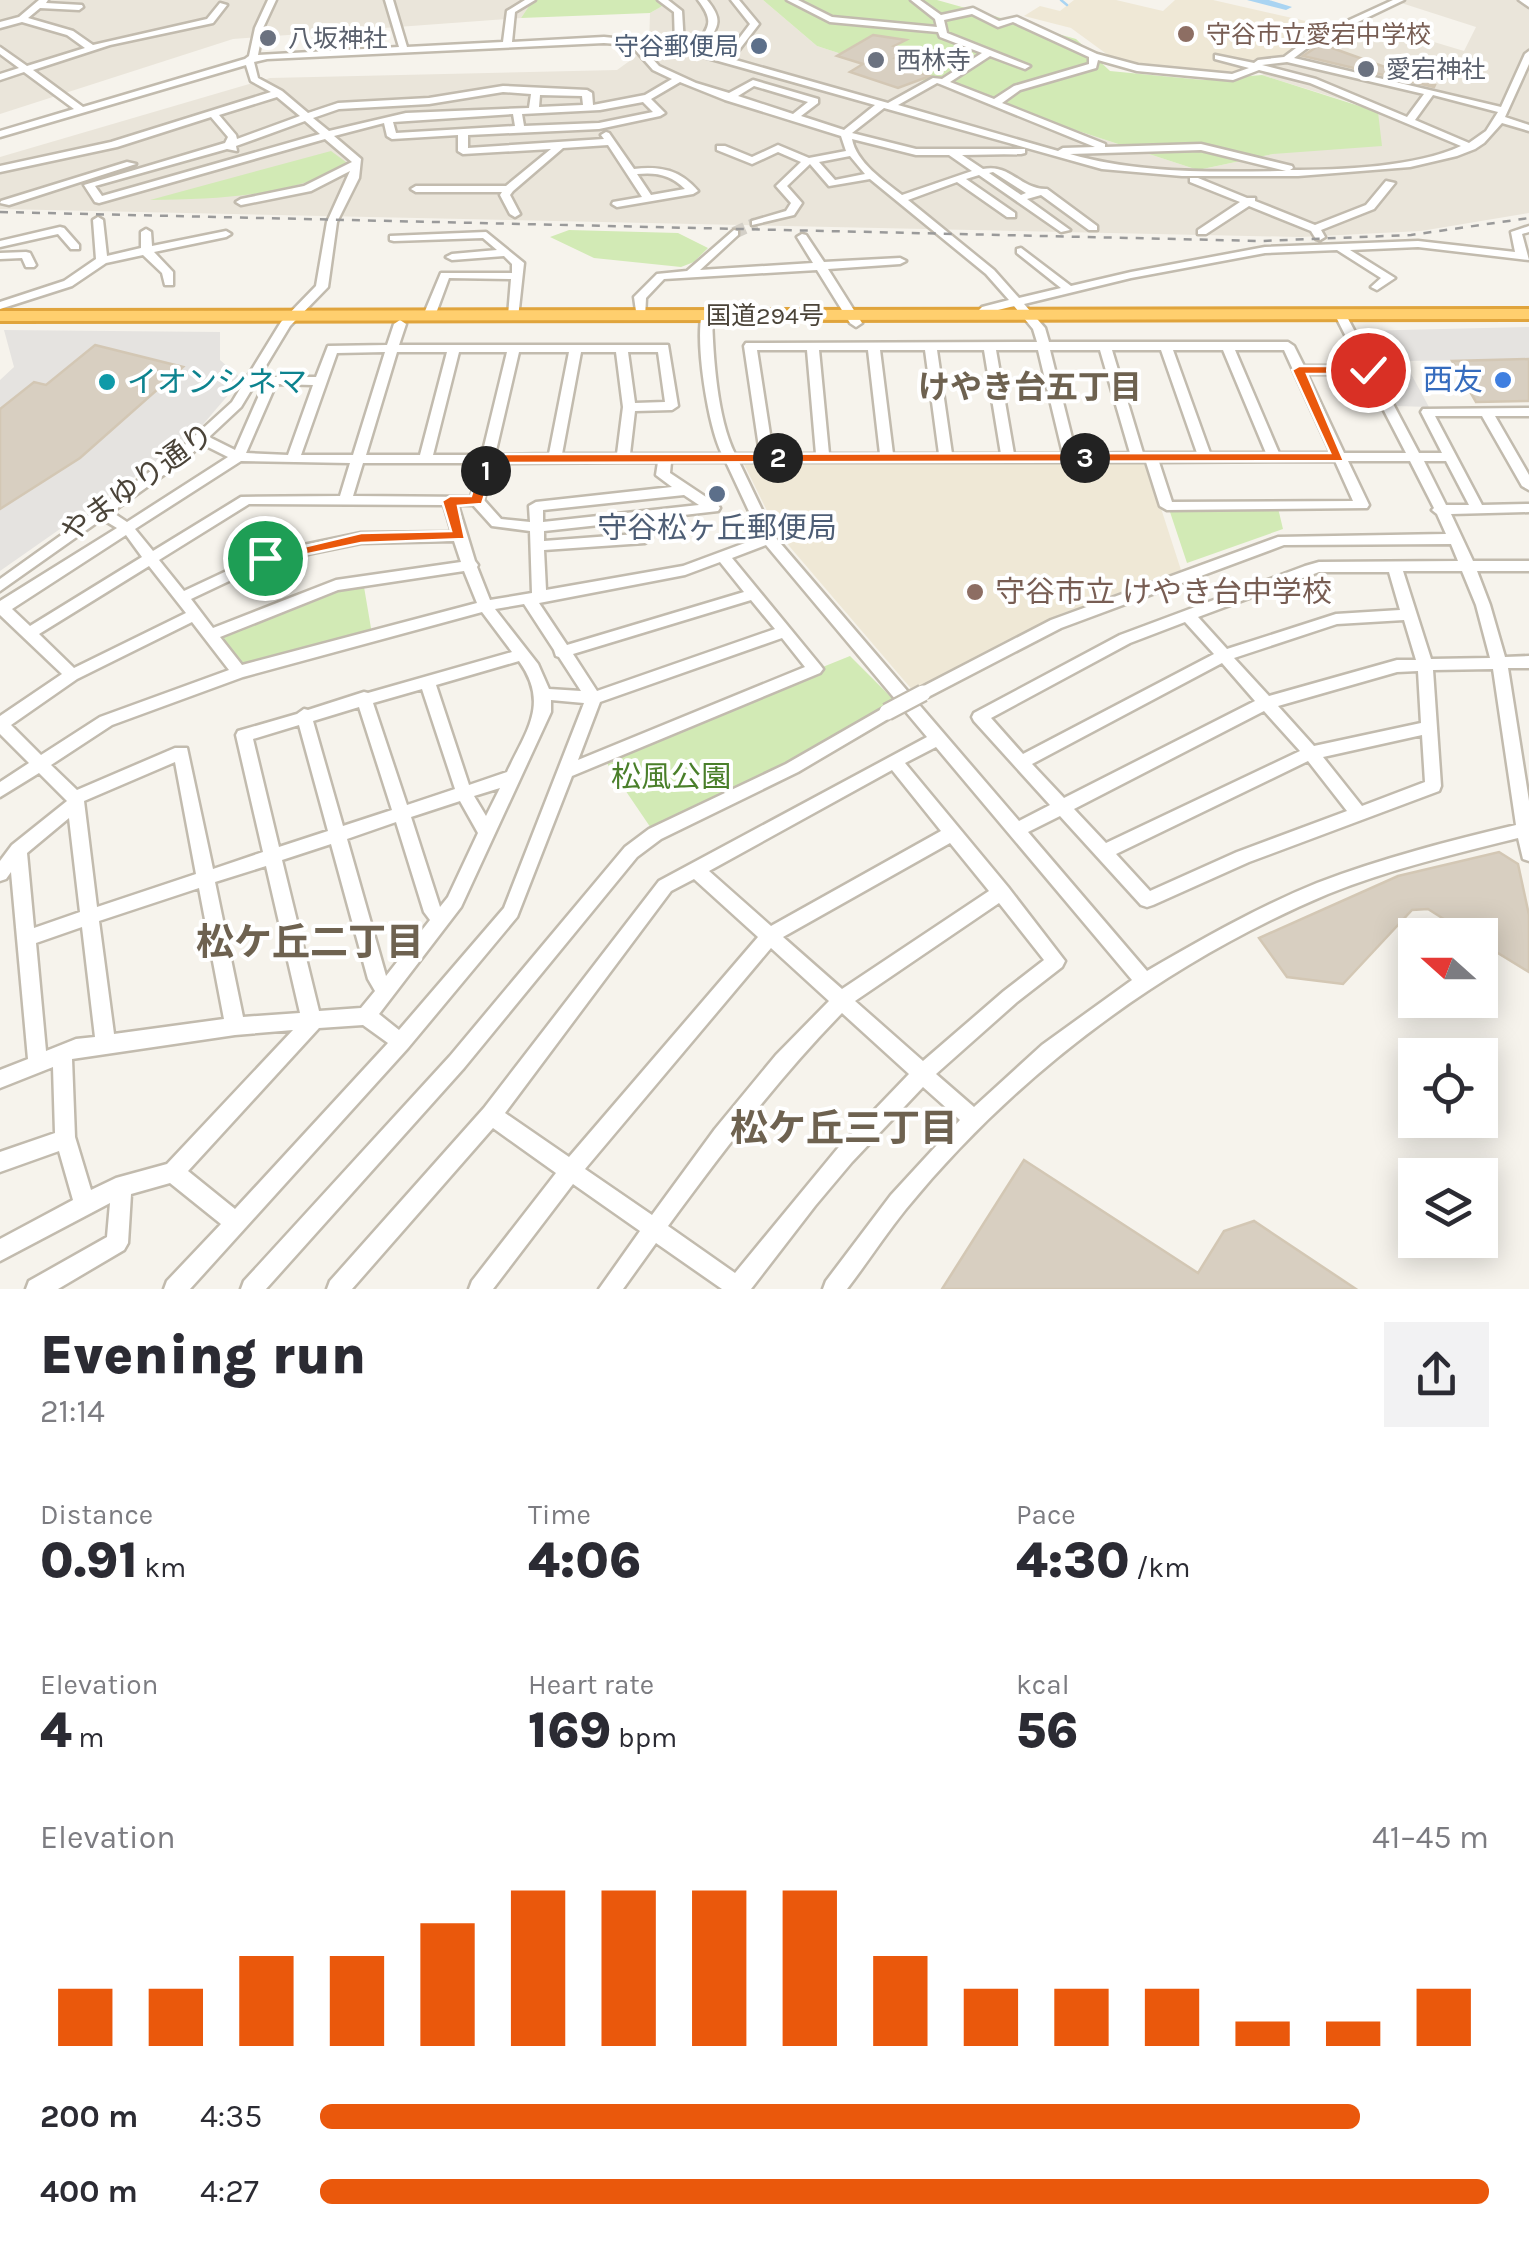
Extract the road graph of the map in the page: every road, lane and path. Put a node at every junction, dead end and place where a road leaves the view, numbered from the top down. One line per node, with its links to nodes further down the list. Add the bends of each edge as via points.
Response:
1 (272, 0): 30 (street)
2 (390, 0): 21 (street)
3 (530, 0): 20 (street, via 511,11)
4 (735, 0): 31 (street, via 754,24)
5 (791, 0): 17 (street, via 830,19)
6 (915, 0): 13 (street)
7 (1400, 0): 29 (street, via 1311,40)
8 (702, 1): 10 (street); 37 (street, via 714,13 713,27)
9 (41, 2): 12 (street); 14 (street)
10 (665, 3): 22 (street, via 678,11)
11 (223, 5): 18 (street, via 210,21)
12 (80, 7)
13 (938, 18): 17 (street); 27 (street, via 973,11 998,24 1014,20)
14 (22, 19): 16 (street); 23 (street, via 70,32)
15 (148, 22): 18 (street)
16 (0, 25)
17 (942, 30): 25 (street)
18 (153, 32): 23 (street)
19 (632, 40): 20 (street); 22 (street); 37 (street, via 656,68)
20 (506, 43): 21 (street)
21 (402, 46): 30 (street)
22 (680, 47): 31 (street)
23 (91, 48): 34 (street)
24 (0, 50): 34 (street)
25 (989, 53): 32 (street); 38 (street)
26 (1529, 54): 57 (street)
27 (1094, 56): 33 (street, via 1136,68 1233,77); 47 (street, via 1093,66 1017,88)
28 (1218, 56): 33 (street)
29 (1287, 58): 33 (street); 35 (street)
30 (251, 59): 42 (street, via 254,79); 51 (street)
31 (727, 60): 48 (street)
32 (1025, 66)
33 (1257, 66): 43 (street)
34 (23, 69): 36 (street); 51 (street)
35 (1360, 74): 39 (street); 43 (street)
36 (0, 78)
37 (677, 78): 45 (street); 46 (street)
38 (943, 82): 47 (street); 48 (street)
39 (1394, 84): 44 (street); 49 (street)
40 (565, 90): 41 (street); 50 (street, via 587,93); 52 (street)
41 (536, 92): 53 (street); 59 (street, via 357,102)
42 (279, 93): 56 (street); 59 (street)
43 (1344, 93): 49 (street)
44 (1430, 94): 57 (street); 61 (street)
45 (644, 98): 50 (street); 62 (street, via 660,113)
46 (728, 98): 58 (street); 58 (street, via 754,83 815,101)
47 (995, 103): 76 (street)
48 (884, 106): 70 (street); 78 (street)
49 (1378, 107): 61 (street)
50 (588, 108): 52 (street)
51 (80, 109): 68 (street)
52 (566, 109): 54 (street)
53 (534, 110): 54 (street); 55 (street)
54 (549, 110): 63 (street)
55 (517, 111): 60 (street); 65 (street)
56 (213, 114): 67 (street); 72 (street, via 233,137)
57 (1499, 114): 64 (street); 74 (street)
58 (797, 115): 70 (street)
59 (308, 117): 69 (street); 72 (street)
60 (388, 120): 66 (street, via 392,136); 69 (street)
61 (1410, 120): 74 (street)
62 (599, 126): 63 (street); 71 (street)
63 (551, 128): 65 (street)
64 (1529, 128)
65 (520, 129): 66 (street)
66 (463, 132): 73 (street, via 462,151)
67 (154, 133): 82 (street); 84 (street)
68 (0, 134)
69 (330, 134): 80 (street); 83 (street)
70 (846, 134): 77 (street, via 900,150); 79 (street)
71 (610, 142): 73 (street); 86 (street)
72 (229, 145): 80 (street); 82 (street)
73 (559, 147): 93 (street)
74 (1471, 147): 85 (street, via 1435,161)
75 (721, 148): 81 (street, via 752,160 778,148)
76 (1110, 149): 78 (street); 85 (street, via 1201,147)
77 (952, 152): 78 (street); 87 (street)
78 (1048, 152): 89 (street)
79 (852, 153): 81 (street); 88 (street)
80 (242, 160): 82 (street, via 100,200 89,185)
81 (810, 160): 88 (street, via 833,184); 105 (street, via 781,186 797,202 790,213)
82 (151, 163): 100 (street, via 113,166)
83 (357, 164): 99 (street, via 309,192); 146 (street, やまゆり通り, via 332,222 322,287)
84 (0, 169)
85 (1297, 171): 89 (street)
86 (631, 172): 95 (street); 95 (street, via 678,173 693,191)
87 (980, 172): 90 (street); 94 (street, via 995,169); 96 (street)
88 (872, 176): 97 (street)
89 (1182, 176): 98 (street)
90 (958, 178): 97 (street); 103 (street)
91 (1390, 183): 107 (street, via 1370,207)
92 (416, 189): 93 (street)
93 (508, 190): 102 (street)
94 (1034, 194): 96 (street); 106 (street, via 1043,191)
95 (648, 198): 101 (street)
96 (1017, 198): 109 (street)
97 (900, 200): 137 (street, via 990,272)
98 (1251, 200): 107 (street); 111 (street)
99 (241, 202)
100 (5, 203)
101 (618, 204)
102 (514, 214)
103 (1011, 215)
104 (98, 220): 125 (street)
105 (756, 223)
106 (1094, 228)
107 (1315, 229): 118 (street)
108 (1529, 229): 123 (street, via 1516,232)
109 (1065, 230)
110 (146, 232): 120 (street)
111 (1202, 232)
112 (226, 234): 120 (street)
113 (734, 234): 129 (street)
114 (802, 237): 128 (street)
115 (394, 238): 121 (street, via 486,235)
116 (0, 244): 117 (street, via 60,230)
117 (76, 246)
118 (1334, 249): 123 (street, via 1418,244); 134 (street, via 1389,278); 135 (street, via 1265,250)
119 (1021, 251): 135 (street)
120 (147, 252): 125 (street); 133 (street)
121 (506, 253): 124 (street); 132 (street, via 518,264)
122 (0, 256): 127 (street, via 26,255)
123 (1525, 256)
124 (452, 257)
125 (102, 260): 136 (street, via 50,292)
126 (900, 261): 128 (street)
127 (30, 265)
128 (822, 265): 129 (street); 144 (street)
129 (693, 271): 140 (street, via 652,282 640,297)
130 (428, 274): 131 (street)
131 (445, 275): 132 (street); 138 (street)
132 (517, 276): 139 (street)
133 (169, 283)
134 (1377, 287)
135 (1070, 290): 137 (street)
136 (0, 306)
137 (1025, 313): 141 (highway, 国道294号); 144 (highway, 国道294号); 144 (highway, 国道294号); 152 (street)
138 (428, 316): 139 (highway, 国道294号); 146 (highway, 国道294号)
139 (514, 316): 140 (highway, 国道294号)
140 (641, 316): 143 (highway, 国道294号)
141 (1342, 318): 142 (highway, 国道294号); 162 (street)
142 (1529, 318)
143 (705, 319): 144 (highway, 国道294号); 147 (highway, 国道294号); 174 (street)
144 (856, 319)
145 (0, 320): 146 (highway, 国道294号)
146 (288, 320): 147 (highway, 国道294号); 167 (street, やまゆり通り, via 247,391)
147 (400, 324): 160 (street)
148 (813, 346): 149 (street); 175 (street, via 750,346); 176 (street)
149 (874, 346): 150 (street); 177 (street)
150 (930, 346): 151 (street); 178 (street)
151 (989, 346): 152 (street); 179 (street)
152 (1044, 346): 153 (street); 180 (street)
153 (1105, 346): 154 (street); 181 (street)
154 (1166, 346): 155 (street); 182 (street)
155 (1228, 346): 161 (street, via 1288,346); 183 (street)
156 (454, 348): 157 (street); 160 (street); 187 (street)
157 (514, 348): 158 (street); 188 (street)
158 (576, 348): 159 (street); 171 (street)
159 (622, 348): 164 (street); 164 (street, via 664,348 672,406)
160 (392, 349): 163 (street, via 332,350); 186 (street)
161 (1299, 370): 162 (street); 184 (street)
162 (1368, 370): 168 (street)
163 (320, 381): 170 (street, via 271,380); 185 (street)
164 (629, 407): 172 (street)
165 (1486, 412): 166 (street); 169 (street, via 1427,412); 189 (street)
166 (1529, 412)
167 (203, 439): 170 (street); 197 (street, やまゆり通り)
168 (1412, 457): 169 (street); 184 (street); 196 (street)
169 (1451, 457): 195 (street)
170 (238, 458): 185 (street); 200 (street)
171 (555, 458): 172 (street); 188 (street)
172 (623, 458): 173 (street)
173 (665, 458): 174 (street); 190 (street, via 662,475)
174 (728, 458): 175 (street); 203 (street)
175 (767, 458): 176 (street)
176 (824, 458): 177 (street)
177 (887, 458): 178 (street)
178 (946, 458): 179 (street)
179 (1008, 458): 180 (street)
180 (1070, 458): 181 (street)
181 (1145, 458): 182 (street); 184 (street, via 1167,506 1362,505)
182 (1205, 458): 183 (street)
183 (1274, 458): 184 (street)
184 (1339, 458)
185 (293, 459): 186 (street)
186 (358, 459): 187 (street); 191 (street)
187 (425, 459): 188 (street)
188 (489, 459): 193 (street)
189 (1529, 486)
190 (689, 490): 198 (street, via 714,508); 199 (street, via 536,506)
191 (345, 501): 192 (street); 206 (street, via 246,500)
192 (450, 501): 193 (street); 201 (street)
193 (477, 501): 199 (street, via 497,522)
194 (1529, 508): 195 (street)
195 (1478, 509): 196 (street)
196 (1439, 510): 202 (street)
197 (101, 512): 200 (street); 211 (street, やまゆり通り)
198 (642, 516): 199 (street); 204 (street, via 645,538)
199 (536, 527): 204 (street)
200 (128, 530): 206 (street); 216 (street)
201 (460, 536): 207 (street); 213 (street, via 361,538 265,558)
202 (1454, 538): 210 (street); 295 (street, bridge, via 1283,540 1056,624 792,768 655,834 631,852 456,1062)
203 (769, 540): 205 (street); 239 (street)
204 (537, 546): 214 (street)
205 (724, 557): 212 (street); 214 (street, via 646,580)
206 (152, 561): 213 (street); 221 (street)
207 (471, 565): 215 (street); 222 (street, via 336,586)
208 (1394, 566): 210 (street); 218 (street); 219 (street, via 1310,569)
209 (1529, 566): 210 (street)
210 (1466, 567): 227 (street)
211 (0, 586)
212 (753, 594): 220 (street); 223 (street)
213 (181, 598): 217 (street)
214 (534, 599): 215 (street); 223 (street)
215 (486, 606): 224 (street); 229 (street)
216 (1, 607): 221 (street)
217 (194, 614): 222 (street); 230 (street)
218 (1409, 614): 225 (street, via 1336,620); 228 (street)
219 (1188, 616): 225 (street); 243 (street, via 1125,639 980,717)
220 (782, 632): 234 (street); 244 (street, via 814,669)
221 (29, 633): 230 (street)
222 (211, 635): 229 (street)
223 (562, 652): 234 (street)
224 (523, 654): 231 (street); 232 (street)
225 (1223, 656): 235 (street); 243 (street)
226 (1529, 662): 227 (street)
227 (1498, 663): 228 (street); 252 (street)
228 (1425, 666): 235 (street, via 1398,666); 238 (street)
229 (239, 672): 241 (street, via 106,721)
230 (72, 674): 237 (street)
231 (426, 681): 233 (street); 247 (street)
232 (545, 694): 234 (street); 245 (street)
233 (364, 698): 236 (street); 251 (street)
234 (594, 698): 244 (street)
235 (1266, 703): 240 (street); 249 (street)
236 (304, 715): 256 (street); 260 (street, via 244,735)
237 (0, 724): 241 (street)
238 (1429, 727): 240 (street); 250 (street, via 1434,786)
239 (936, 739): 242 (street); 253 (street)
240 (1311, 753): 250 (street); 258 (street)
241 (42, 760): 246 (street); 248 (street)
242 (894, 761): 255 (street); 261 (street)
243 (1023, 761): 249 (street)
244 (565, 772): 275 (street, via 511,912)
245 (512, 778): 247 (street); 254 (street)
246 (0, 790)
247 (464, 793): 251 (street); 254 (street)
248 (75, 800): 257 (street); 263 (street, via 181,752); 265 (street)
249 (1063, 807): 253 (street); 258 (street)
250 (1358, 812): 258 (street, via 1147,900)
251 (404, 813): 256 (street); 266 (street, via 433,912)
252 (1527, 829): 259 (street); 269 (street, via 1416,854 1286,902)
253 (1017, 830): 269 (street)
254 (486, 831): 266 (street)
255 (953, 833): 264 (street); 267 (street)
256 (338, 835): 260 (street); 270 (street)
257 (18, 850): 262 (street); 268 (street)
258 (1103, 852)
259 (1529, 854)
260 (273, 856): 263 (street); 273 (street)
261 (695, 868): 267 (street); 281 (street, via 665,886)
262 (0, 874)
263 (206, 876): 265 (street); 274 (street)
264 (1002, 892): 271 (street); 279 (street, via 1056,961)
265 (90, 915): 268 (street); 276 (street)
266 (442, 919): 270 (street)
267 (772, 934): 271 (street); 285 (street)
268 (26, 938): 278 (street)
269 (1144, 981): 282 (street, via 1060,1041)
270 (386, 991): 272 (street)
271 (843, 999): 279 (street); 290 (street, via 783,1061)
272 (366, 1016): 273 (street); 275 (street)
273 (312, 1023): 274 (street); 286 (street)
274 (235, 1026): 276 (street)
275 (402, 1042): 289 (street)
276 (106, 1046): 277 (street)
277 (62, 1054): 278 (street); 283 (street)
278 (38, 1063): 280 (street)
279 (922, 1072): 282 (street); 292 (street, via 831,1170)
280 (0, 1079)
281 (491, 1115): 285 (street); 296 (street)
282 (974, 1120): 299 (street)
283 (66, 1139): 284 (street); 288 (street)
284 (0, 1162)
285 (570, 1170): 290 (street); 297 (street)
286 (172, 1172): 287 (street); 289 (street)
287 (121, 1187): 288 (street); 293 (street, via 117,1243)
288 (85, 1204): 291 (street)
289 (236, 1223): 294 (street)
290 (652, 1228): 292 (street); 298 (street)
291 (0, 1250)
292 (738, 1288)
293 (38, 1289)
294 (176, 1289)
295 (252, 1289)
296 (338, 1289)
297 (480, 1289)
298 (610, 1289)
299 (834, 1289)

